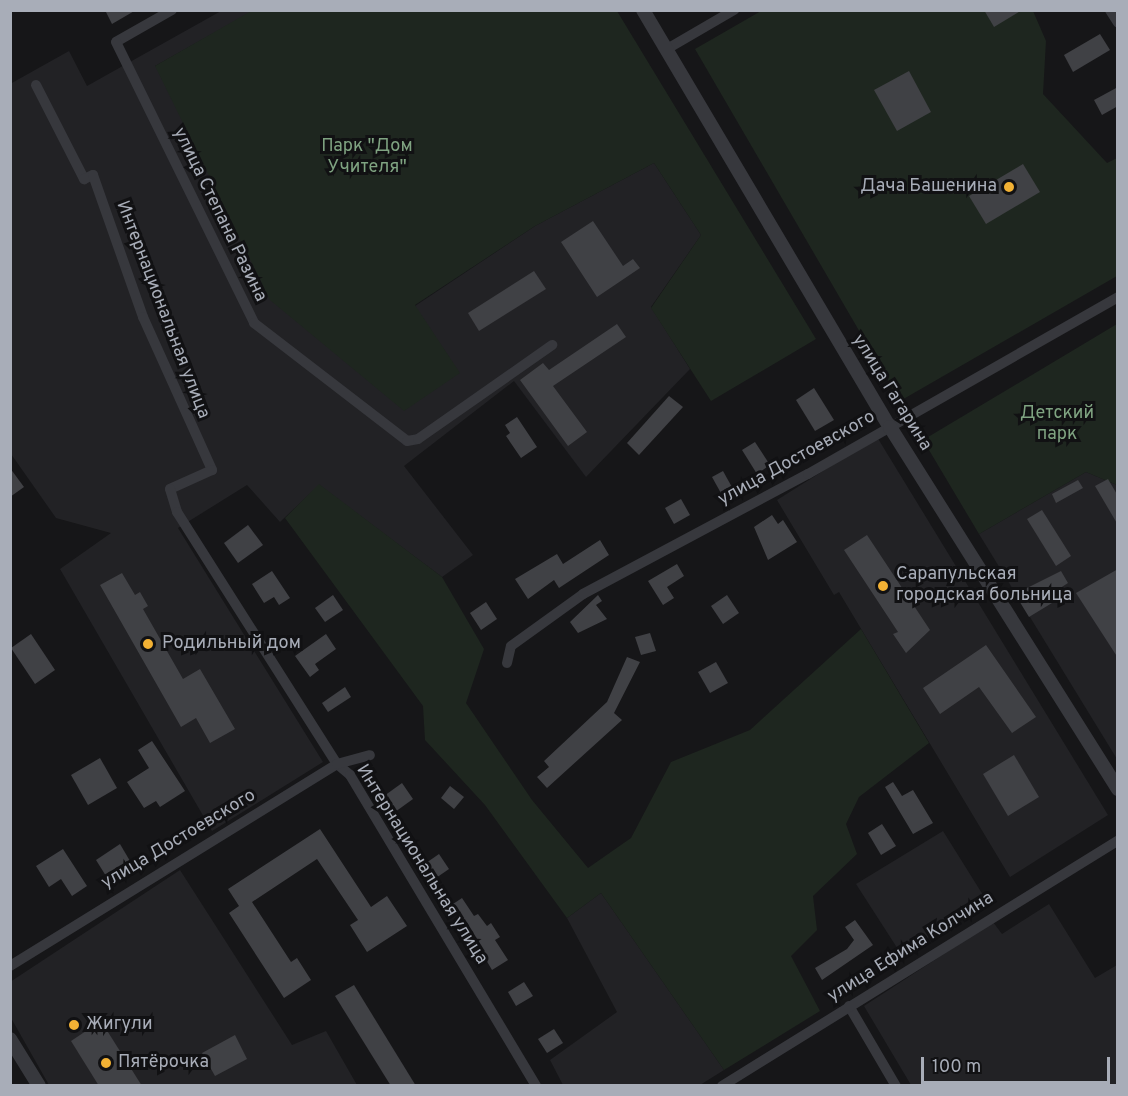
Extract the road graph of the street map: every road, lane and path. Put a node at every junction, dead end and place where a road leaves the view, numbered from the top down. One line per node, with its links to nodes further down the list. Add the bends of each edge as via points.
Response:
1 (172, 10): 9 (street, улица Степана Разина, via 116,42 254,323 407,441 418,439)
2 (643, 10): 6 (street, улица Гагарина)
3 (734, 10): 6 (street)
4 (1110, 10): 5 (street)
5 (1118, 23)
6 (667, 49): 10 (street, улица Гагарина)
7 (36, 85): 13 (street, Интернациональная улица, via 84,179 93,175 143,317 212,470 170,489 177,512)
8 (1118, 297): 10 (street, улица Достоевского)
9 (552, 345)
10 (890, 427): 11 (street, улица Достоевского, via 583,594 511,646); 14 (street, улица Гагарина)
11 (507, 663)
12 (370, 755): 13 (street, улица Достоевского)
13 (337, 764): 16 (street, улица Достоевского); 20 (street, Интернациональная улица, via 350,775)
14 (1118, 789)
15 (1118, 840): 17 (street, улица Ефима Колчина)
16 (10, 966)
17 (849, 1006): 21 (street, улица Ефима Колчина); 22 (street)
18 (10, 1039): 19 (street)
19 (39, 1086)
20 (536, 1086)
21 (722, 1086)
22 (896, 1086)

